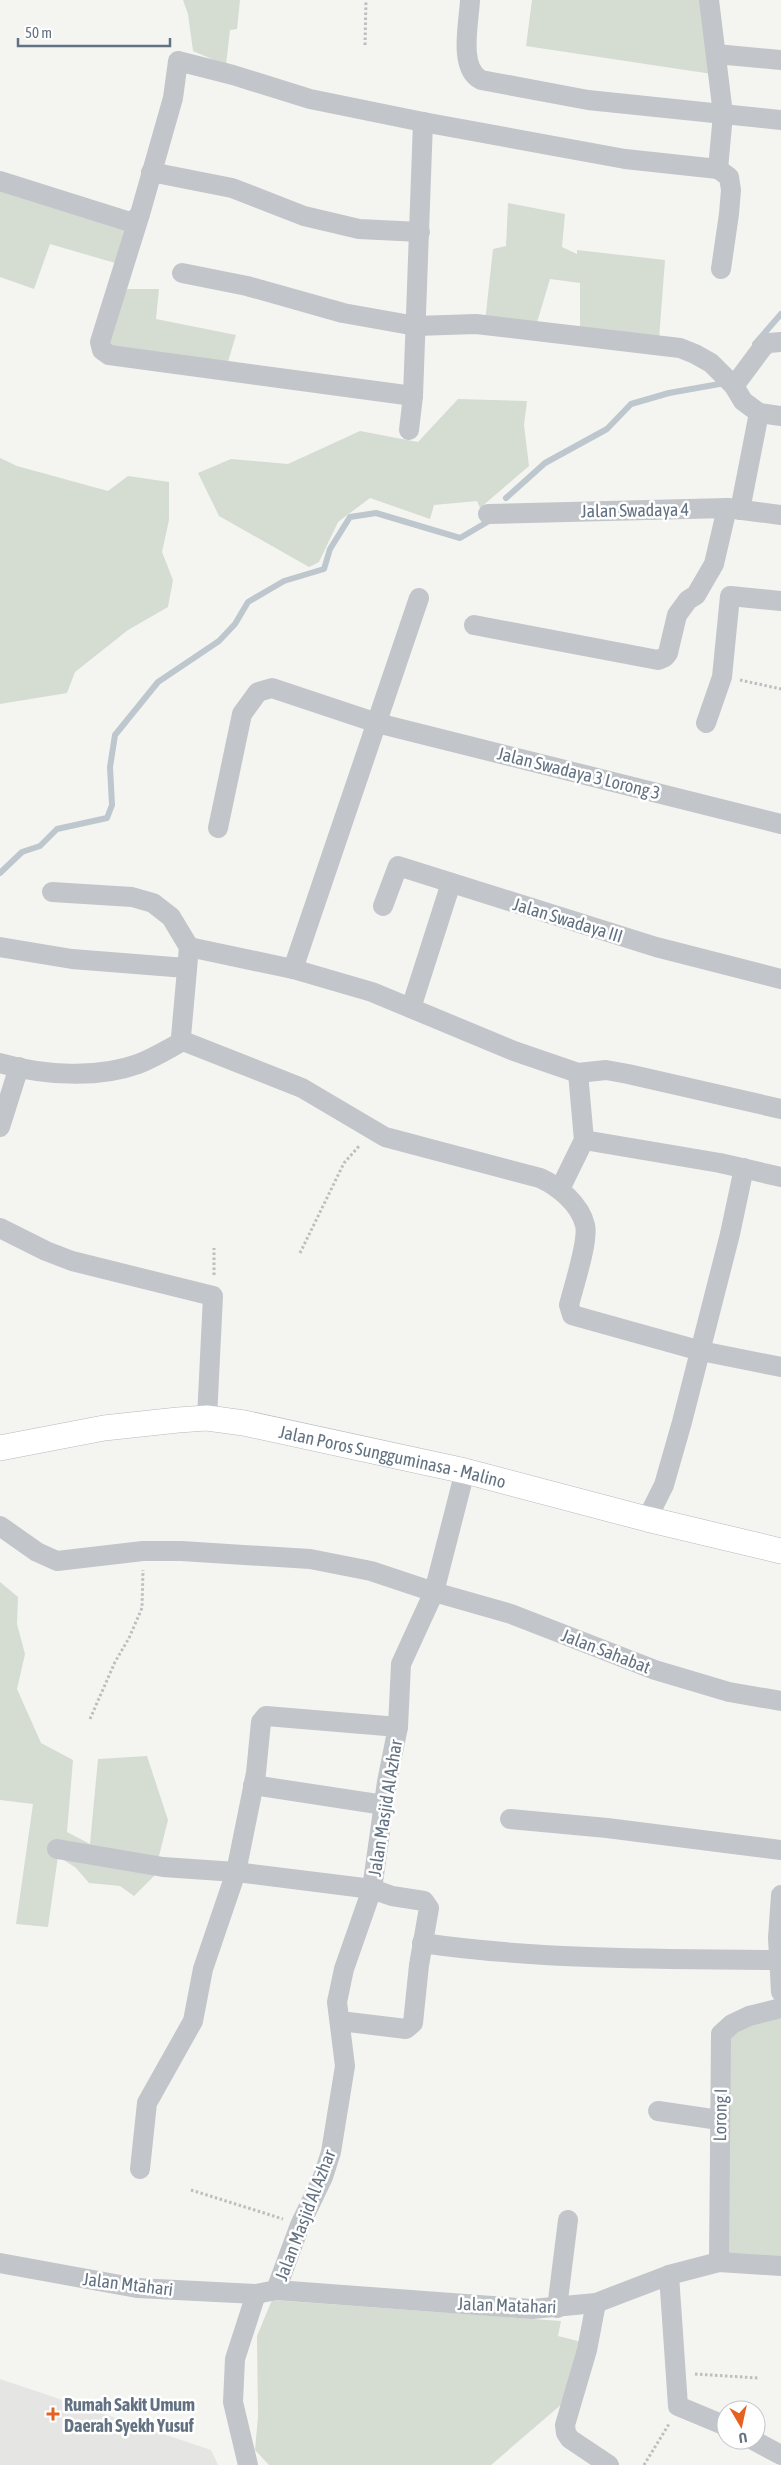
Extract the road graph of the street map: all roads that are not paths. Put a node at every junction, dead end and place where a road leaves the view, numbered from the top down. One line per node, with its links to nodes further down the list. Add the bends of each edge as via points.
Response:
1 (470, 0): 5 (street, via 469,68 481,80 588,100)
2 (709, 0): 3 (street)
3 (716, 54): 4 (street); 5 (street)
4 (781, 60)
5 (723, 114): 6 (street); 8 (street)
6 (781, 120)
7 (423, 122): 8 (street, via 625,159); 9 (street, via 310,99 233,74 178,61 173,98); 12 (street)
8 (718, 169): 13 (street, via 729,177 731,190)
9 (151, 172): 11 (street); 12 (street, via 232,188 304,216 359,230)
10 (0, 180): 11 (street, via 128,221 134,221)
11 (140, 214): 18 (street, via 100,342 102,350 109,355)
12 (420, 232): 15 (street)
13 (721, 269)
14 (182, 273): 15 (street, via 247,286 343,313)
15 (416, 326): 17 (street, via 476,324 680,348 705,358); 18 (street)
16 (781, 342): 17 (street, via 763,347)
17 (734, 386): 19 (street, via 743,401)
18 (413, 396): 21 (street)
19 (759, 413): 20 (street); 22 (street)
20 (781, 416)
21 (409, 430)
22 (733, 509): 23 (street, Jalan Swadaya 4); 24 (street, Jalan Swadaya 4); 27 (street, via 714,564 696,595 682,606 677,615 664,658 658,660)
23 (488, 514)
24 (781, 515)
25 (419, 598): 29 (street)
26 (781, 601): 28 (street, via 730,596 722,677)
27 (474, 625)
28 (706, 722)
29 (377, 723): 30 (street, Jalan Swadaya 3 Lorong 3); 31 (street, Jalan Swadaya 3 Lorong 3, via 272,688 258,692 242,714); 38 (street)
30 (781, 824)
31 (218, 828)
32 (451, 883): 34 (street, Jalan Swadaya III, via 398,866); 39 (street, Jalan Swadaya III, via 656,947); 40 (street)
33 (52, 892): 36 (street, via 132,897 153,903 171,917)
34 (384, 906)
35 (0, 946): 37 (street, via 72,959)
36 (189, 947): 37 (street); 38 (street)
37 (186, 968): 41 (street)
38 (293, 969): 40 (street, via 372,992)
39 (781, 979)
40 (410, 1008): 43 (street, via 514,1051)
41 (183, 1041): 42 (street, via 144,1061 119,1069 72,1073); 49 (street, via 302,1088 372,1131 406,1144 540,1178)
42 (9, 1065): 45 (street)
43 (578, 1073): 44 (street, via 606,1070); 46 (street)
44 (781, 1109)
45 (0, 1127)
46 (584, 1140): 47 (street); 49 (street)
47 (744, 1168): 48 (street); 51 (street)
48 (781, 1176)
49 (560, 1189): 51 (street, via 586,1226 569,1305 572,1315)
50 (0, 1228): 53 (street, via 72,1262 214,1296)
51 (701, 1351): 52 (street); 56 (street, via 664,1485)
52 (781, 1367)
53 (207, 1418): 54 (main road, Jalan Poros Sungguminasa - Malino, via 104,1428); 55 (main road, Jalan Poros Sungguminasa - Malino, via 244,1423)
54 (0, 1448)
55 (466, 1471): 56 (main road, Jalan Poros Sungguminasa - Malino); 59 (street, Jalan Masjid Al Azhar)
56 (647, 1519): 58 (main road, Jalan Poros Sungguminasa - Malino)
57 (0, 1526): 59 (street, Jalan Sahabat, via 56,1561 143,1551 310,1559 371,1571)
58 (781, 1551)
59 (434, 1592): 60 (street, Jalan Sahabat, via 511,1614 655,1670 729,1692); 61 (street, Jalan Masjid Al Azhar, via 400,1664)
60 (781, 1701)
61 (398, 1727): 62 (street, Jalan Masjid Al Azhar, via 266,1716 261,1722); 63 (street, Jalan Masjid Al Azhar)
62 (253, 1785): 63 (street); 67 (street)
63 (384, 1804): 68 (street, Jalan Masjid Al Azhar)
64 (510, 1819): 66 (street)
65 (57, 1849): 67 (street, via 164,1867)
66 (781, 1850)
67 (236, 1872): 68 (street); 78 (street, via 203,1969 193,2021 147,2103)
68 (372, 1889): 71 (street, via 428,1904); 75 (street, Jalan Masjid Al Azhar, via 344,1969 337,2002)
69 (781, 1895): 70 (street)
70 (779, 1938): 72 (street)
71 (422, 1943): 72 (street, via 554,1955); 75 (street, via 410,2028)
72 (778, 1960): 73 (street)
73 (781, 1992)
74 (781, 2008): 77 (street, Lorong I, via 749,2016 721,2034)
75 (340, 2021): 84 (street, Jalan Masjid Al Azhar, via 345,2066 331,2152 300,2225)
76 (658, 2111): 77 (street)
77 (719, 2120): 80 (street, Lorong I)
78 (140, 2169)
79 (568, 2220): 86 (street)
80 (719, 2262): 82 (street, Jalan Matahari); 83 (street, Jalan Matahari)
81 (0, 2263): 84 (street, Jalan Mtahari, via 137,2288)
82 (781, 2266)
83 (669, 2275): 85 (street, Jalan Matahari); 87 (street, via 678,2406)
84 (266, 2292): 86 (street, Jalan Matahari); 91 (street, Jalan Masjid Al Azhar, via 235,2360 233,2402)
85 (596, 2303): 86 (street, Jalan Matahari); 90 (street, via 565,2425 570,2439)
86 (557, 2308)
87 (716, 2422)
88 (766, 2447): 89 (street)
89 (781, 2455)
90 (596, 2461)
91 (248, 2465)

